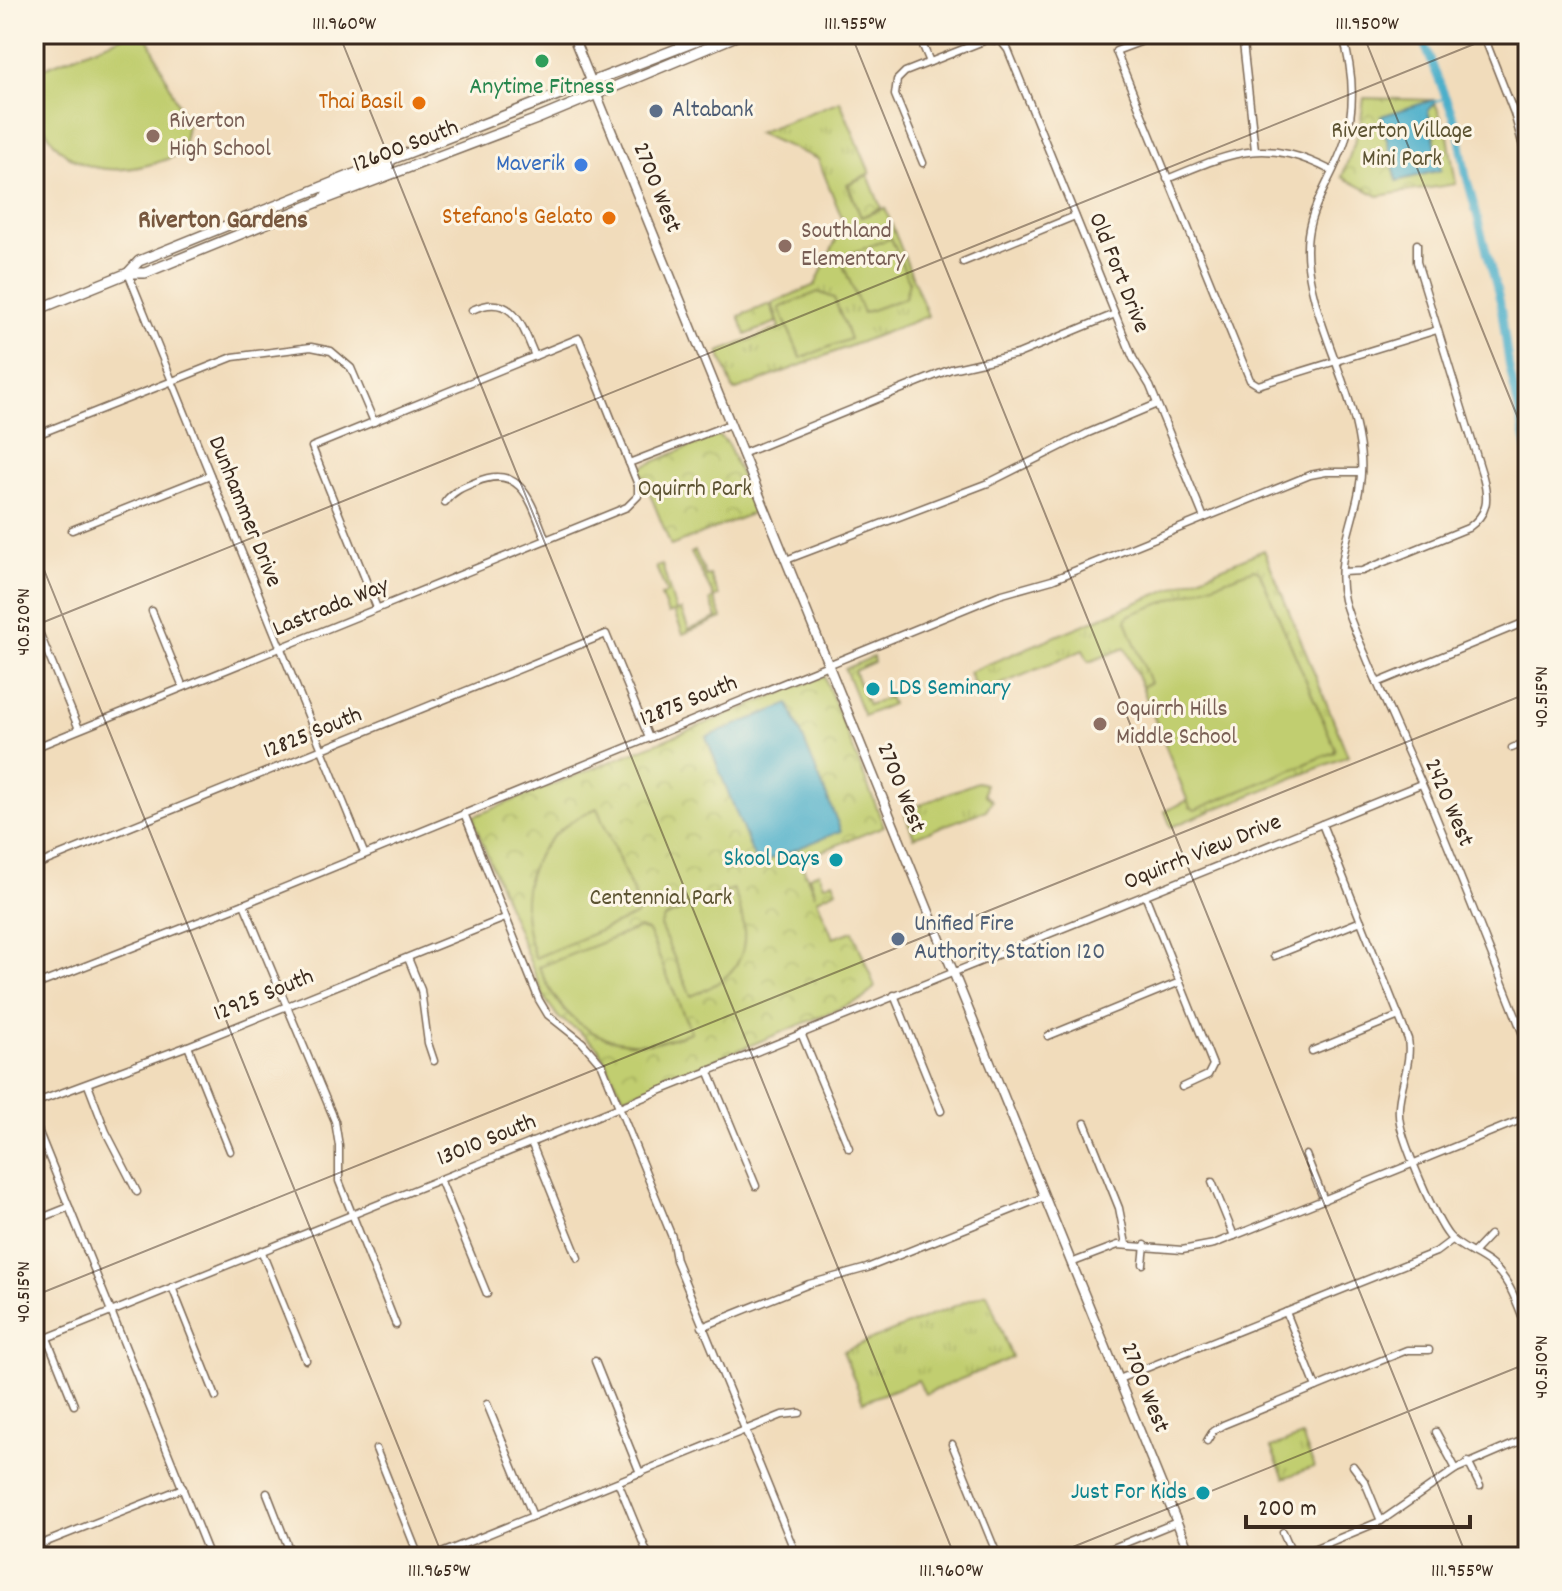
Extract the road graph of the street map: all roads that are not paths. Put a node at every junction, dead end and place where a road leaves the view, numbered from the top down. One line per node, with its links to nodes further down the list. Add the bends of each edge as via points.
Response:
1 (572, 34): 10 (main road, 2700 West)
2 (715, 34): 10 (main road, 12600 South)
3 (741, 34): 11 (main road, 12600 South)
4 (918, 34): 9 (street)
5 (1242, 34): 12 (street)
6 (1342, 34): 16 (street, 2420 West, via 1353,97 1345,142)
7 (1483, 34): 15 (street)
8 (1140, 42): 17 (street, via 1116,51)
9 (930, 62): 14 (street, via 905,72 897,80 895,95); 19 (street, Old Fort Drive, via 986,40 1001,41)
10 (592, 83): 11 (main road, 2700 West); 13 (main road, 12600 South)
11 (597, 94): 18 (main road, 12600 South); 32 (main road, 2700 West)
12 (1255, 150): 16 (street, via 1295,154); 17 (street)
13 (391, 160): 18 (main road, via 387,169 328,192); 22 (main road, 12600 South, via 139,261)
14 (923, 163)
15 (1528, 165)
16 (1332, 171): 28 (street, 2420 West, via 1313,211 1307,252)
17 (1167, 179): 28 (street, via 1247,376 1258,385)
18 (323, 200): 22 (main road, 12600 South, via 145,273)
19 (1075, 216): 21 (street); 25 (street, Old Fort Drive)
20 (1417, 244): 26 (street, via 1417,262)
21 (963, 262)
22 (128, 273): 24 (main road, 12600 South); 29 (street, Dunhammer Drive)
23 (472, 310): 27 (street, via 490,304 509,309)
24 (34, 311)
25 (1115, 314): 30 (street, Old Fort Drive); 34 (street, via 1007,358 951,369)
26 (1437, 330): 28 (street); 43 (street, via 1487,504 1468,528 1362,571)
27 (535, 356): 31 (street); 35 (street, via 579,338)
28 (1335, 361): 36 (street, 2420 West, via 1357,432)
29 (172, 381): 31 (street, via 233,357 321,348 351,368); 33 (street); 37 (street, Dunhammer Drive)
30 (1157, 404): 39 (street, Old Fort Drive); 42 (street, via 988,483)
31 (374, 422): 44 (street, via 312,447)
32 (730, 424): 34 (main road, 2700 West); 35 (street)
33 (34, 436)
34 (742, 454): 42 (main road, 2700 West)
35 (629, 463): 41 (street, Lastrada Way, via 638,496 627,507)
36 (1361, 472): 39 (street, 12875 South, via 1318,473); 43 (street, 2420 West)
37 (210, 475): 40 (street); 48 (street, Dunhammer Drive)
38 (445, 502): 41 (street, via 483,479 511,479 525,492)
39 (1204, 518): 49 (street, 12875 South)
40 (72, 530)
41 (546, 540): 44 (street, Lastrada Way)
42 (786, 560): 49 (main road, 2700 West)
43 (1342, 572): 50 (street, 2420 West, via 1346,608)
44 (377, 608): 48 (street, Lastrada Way)
45 (152, 611): 51 (street)
46 (34, 620): 52 (street)
47 (1526, 626): 50 (street)
48 (280, 648): 51 (street, Lastrada Way); 57 (street, Dunhammer Drive)
49 (828, 664): 53 (street, 12875 South); 70 (main road, 2700 West)
50 (1377, 683): 58 (street, 2420 West)
51 (183, 687): 52 (street, Lastrada Way)
52 (79, 729): 55 (street, Lastrada Way)
53 (649, 738): 57 (street, 12825 South, via 606,634); 59 (street, 12875 South)
54 (1528, 741): 56 (street)
55 (34, 748)
56 (1512, 748)
57 (322, 750): 61 (street, Dunhammer Drive); 62 (street, 12825 South)
58 (1421, 784): 60 (street, Oquirrh View Drive); 79 (street, 2420 West)
59 (464, 813): 61 (street, 12875 South); 65 (street)
60 (1322, 824): 63 (street, Oquirrh View Drive); 66 (street)
61 (364, 853): 64 (street, 12875 South)
62 (34, 866)
63 (1145, 895): 70 (street, Oquirrh View Drive); 71 (street)
64 (244, 904): 72 (street, 12875 South); 74 (street)
65 (505, 918): 68 (street, 12925 South); 86 (street, via 548,1015 602,1065)
66 (1361, 921): 67 (street); 75 (street)
67 (1274, 956)
68 (408, 958): 74 (street, 12925 South); 81 (street, via 421,990)
69 (34, 968): 72 (street)
70 (953, 973): 73 (street, 13010 South); 100 (main road, 2700 West)
71 (1180, 982): 77 (street); 84 (street, via 1213,1065 1208,1075)
72 (37, 985)
73 (894, 995): 76 (street, 13010 South); 87 (street)
74 (286, 1006): 78 (street, 12925 South); 103 (street, via 335,1121 339,1181)
75 (1399, 1016): 80 (street); 95 (street, via 1409,1053 1399,1121)
76 (801, 1033): 82 (street, 13010 South); 92 (street)
77 (1048, 1036)
78 (188, 1046): 83 (street, 12925 South); 93 (street)
79 (1528, 1047)
80 (1312, 1051)
81 (434, 1061)
82 (708, 1070): 86 (street, 13010 South); 98 (street)
83 (88, 1085): 85 (street, 12925 South); 99 (street)
84 (1182, 1087)
85 (34, 1103)
86 (620, 1108): 91 (street, 13010 South); 120 (street)
87 (941, 1111)
88 (1528, 1117): 95 (street)
89 (34, 1120): 102 (street)
90 (1085, 1123): 108 (street, via 1119,1208)
91 (531, 1142): 96 (street, 13010 South); 112 (street)
92 (849, 1148)
93 (230, 1151)
94 (1306, 1155): 101 (street)
95 (1415, 1163): 101 (street); 107 (street)
96 (440, 1179): 103 (street, 13010 South); 116 (street)
97 (1212, 1182): 106 (street)
98 (756, 1186)
99 (137, 1192)
100 (1044, 1197): 113 (main road, 2700 West); 120 (street)
101 (1324, 1200): 106 (street)
102 (69, 1207): 104 (street); 118 (street)
103 (351, 1214): 110 (street, 13010 South); 119 (street)
104 (34, 1221)
105 (1490, 1235): 111 (street)
106 (1234, 1236): 109 (street, via 1190,1249)
107 (1452, 1240): 111 (street); 117 (street, via 1436,1252)
108 (1126, 1244): 109 (street); 113 (street)
109 (1145, 1245): 114 (street)
110 (261, 1250): 115 (street, 13010 South); 125 (street)
111 (1473, 1253): 121 (street, via 1504,1277)
112 (578, 1258)
113 (1071, 1263): 127 (main road, 2700 West)
114 (1143, 1264)
115 (172, 1287): 118 (street, 13010 South); 129 (street)
116 (487, 1294)
117 (1286, 1312): 127 (street); 128 (street)
118 (112, 1313): 122 (street, 13010 South); 145 (street)
119 (396, 1325)
120 (702, 1327): 133 (street)
121 (1528, 1331)
122 (47, 1338): 123 (street, 13010 South); 131 (street)
123 (34, 1343)
124 (1429, 1350): 128 (street, via 1407,1350)
125 (306, 1360)
126 (595, 1361): 142 (street)
127 (1119, 1379): 149 (main road, 2700 West)
128 (1316, 1387): 136 (street, via 1223,1425)
129 (216, 1397)
130 (487, 1404): 147 (street)
131 (74, 1405)
132 (800, 1413): 133 (street)
133 (746, 1430): 142 (street); 157 (street)
134 (1436, 1432): 141 (street)
135 (1528, 1438): 139 (street)
136 (1207, 1441)
137 (952, 1444): 158 (street)
138 (376, 1449): 154 (street)
139 (1468, 1462): 141 (street); 144 (street)
140 (1353, 1466): 148 (street)
141 (1456, 1469): 148 (street)
142 (640, 1473): 143 (street)
143 (618, 1482): 147 (street); 156 (street)
144 (1480, 1486)
145 (183, 1488): 151 (street); 152 (street)
146 (267, 1493): 153 (street)
147 (533, 1516): 155 (street)
148 (1381, 1521): 161 (street)
149 (1177, 1522): 159 (street); 160 (main road, 2700 West)
150 (1283, 1532): 161 (street)
151 (44, 1543)
152 (210, 1557)
153 (292, 1557)
154 (419, 1557)
155 (432, 1557)
156 (649, 1557)
157 (797, 1557)
158 (998, 1557)
159 (1091, 1557)
160 (1191, 1557)
161 (1294, 1557)

